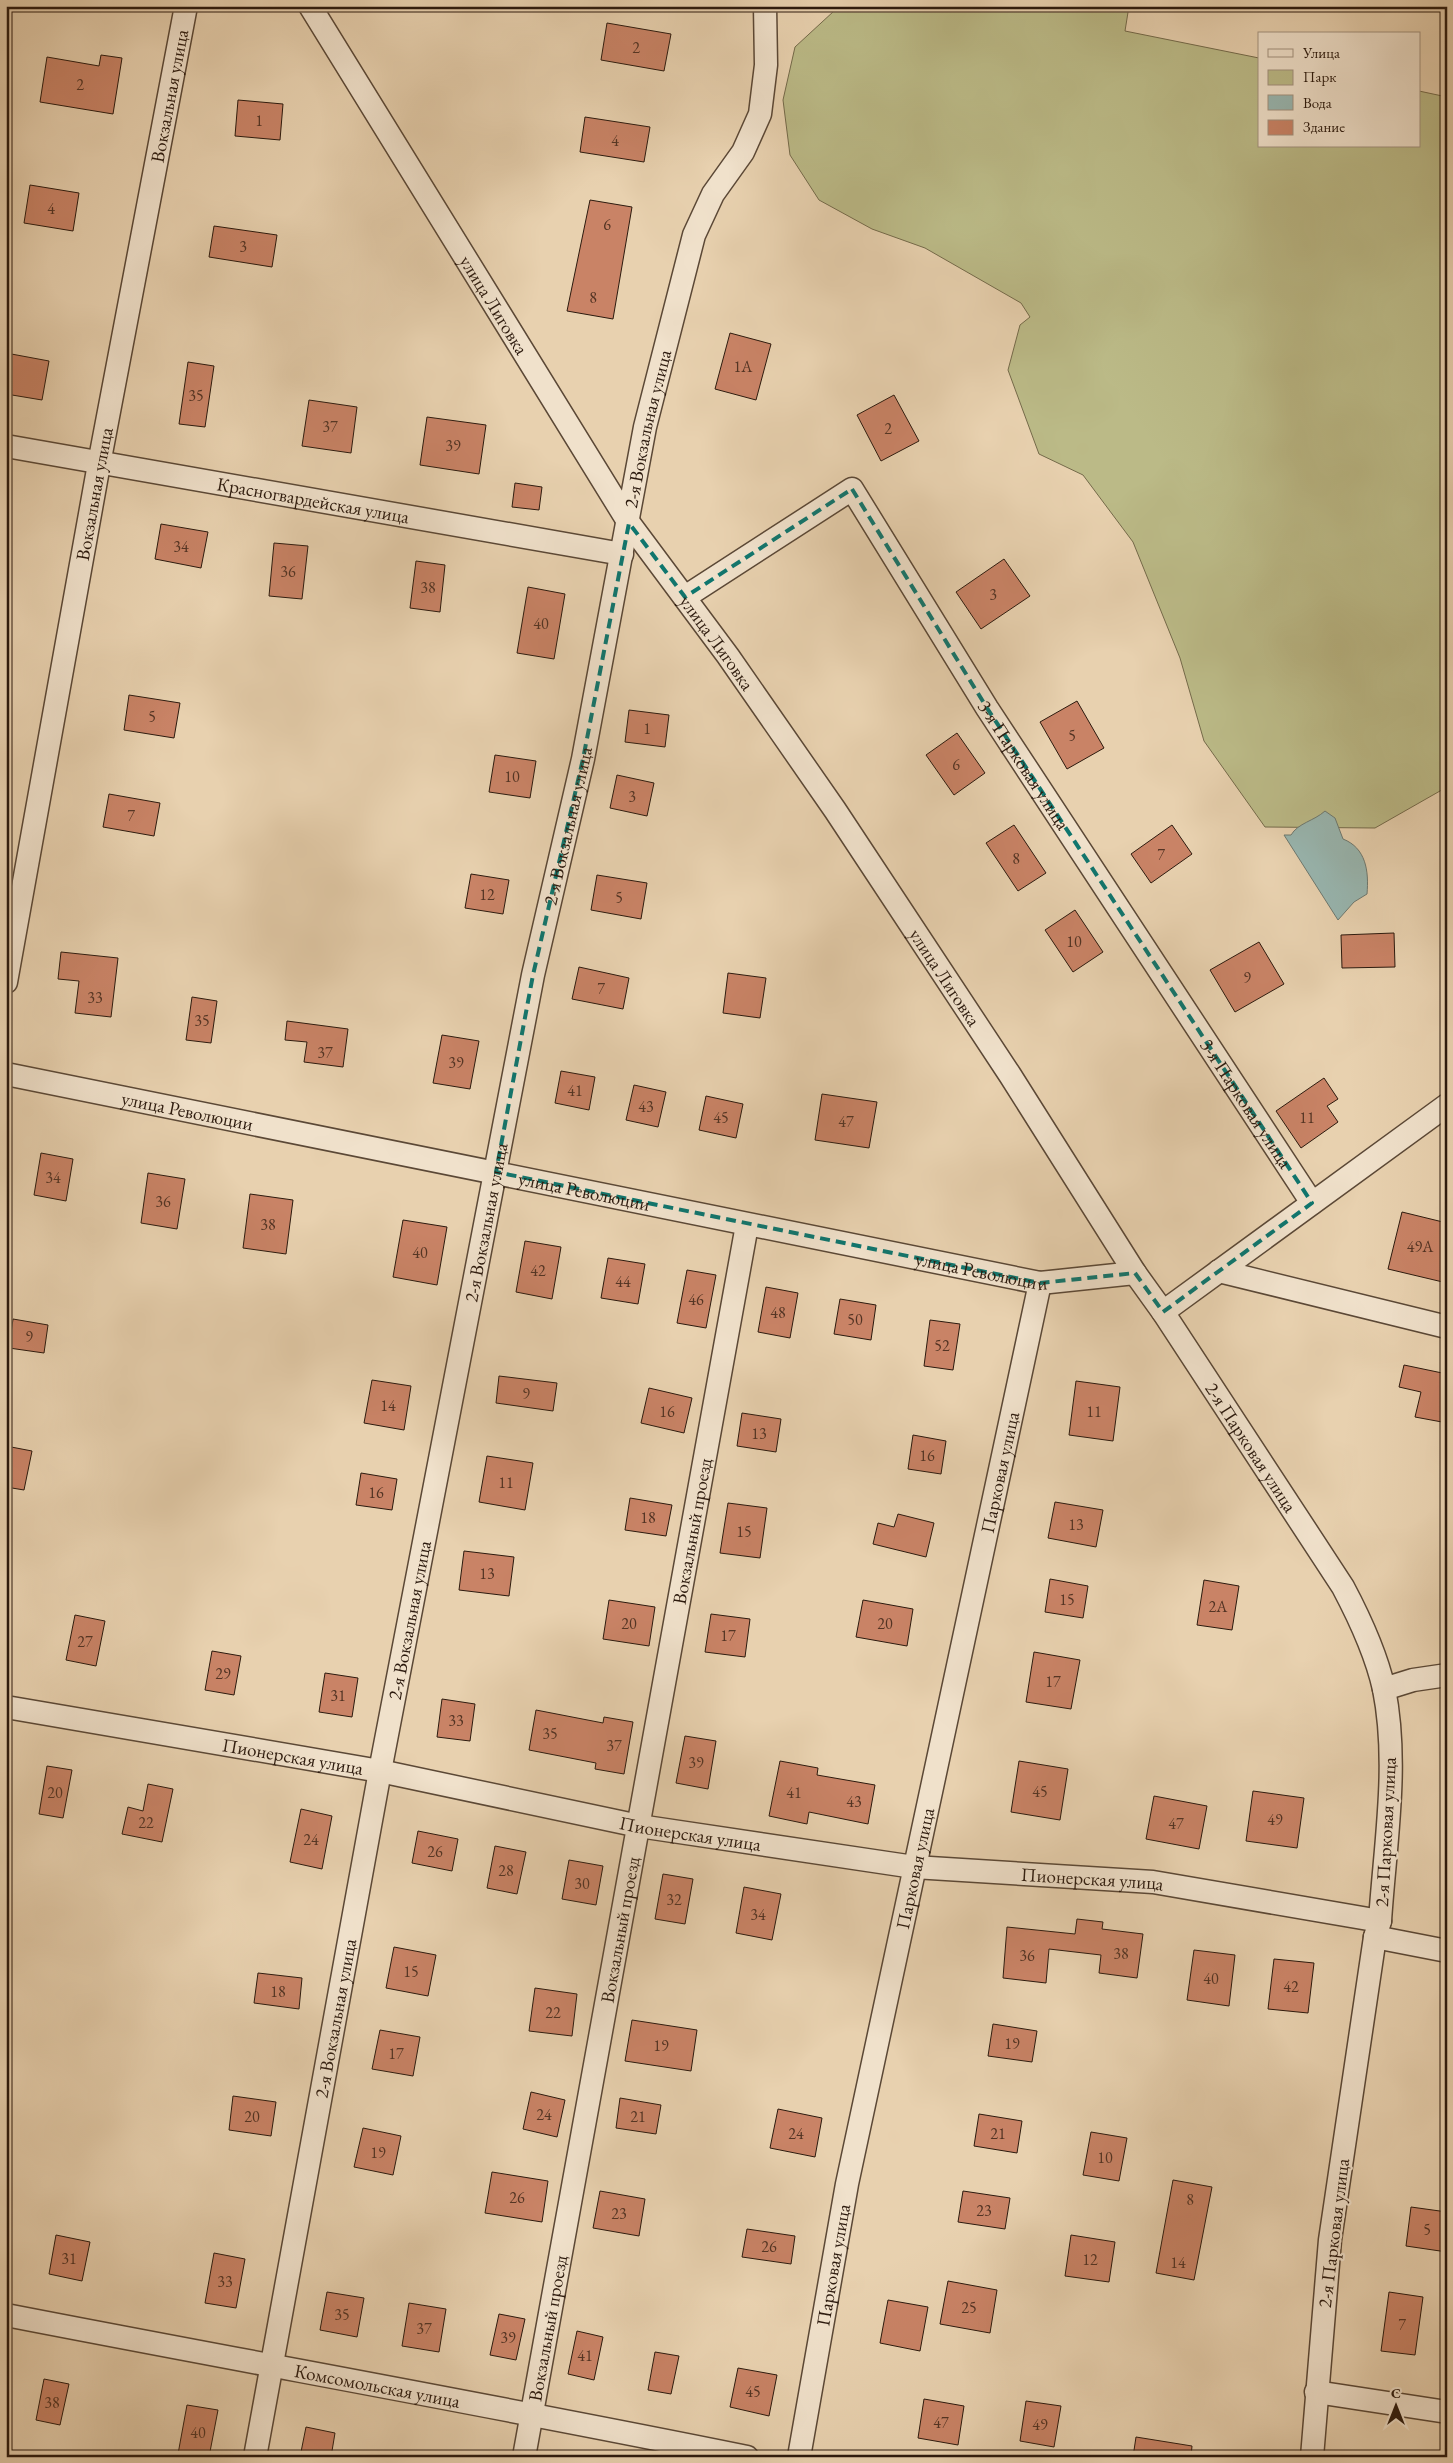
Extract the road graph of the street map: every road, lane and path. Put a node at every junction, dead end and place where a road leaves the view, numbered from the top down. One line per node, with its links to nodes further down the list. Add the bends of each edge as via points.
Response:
1 (186, 6): 5 (street, Вокзальная улица)
2 (310, 6): 6 (street, улица Лиговка)
3 (765, 6): 6 (street, 2-я Вокзальная улица, via 766,65 760,114 743,152 713,194 694,234 645,427)
4 (6, 446): 5 (street, Красногвардейская улица)
5 (99, 464): 7 (street, Красногвардейская улица); 9 (street, Вокзальная улица)
6 (629, 523): 7 (street, 2-я Вокзальная улица); 8 (street, улица Лиговка)
7 (622, 554): 12 (street, 2-я Вокзальная улица, via 583,759 533,975)
8 (685, 597): 13 (street, 3-я Парковая улица, via 852,489 987,708); 16 (street, улица Лиговка, via 835,810 1010,1075)
9 (6, 982)
10 (6, 1074): 12 (street, улица Революции)
11 (1447, 1104): 13 (street)
12 (496, 1172): 14 (street, улица Революции); 23 (street, 2-я Вокзальная улица)
13 (1312, 1203): 15 (street)
14 (747, 1225): 17 (street, улица Революции); 24 (street, Вокзальный проезд)
15 (1219, 1271): 18 (street); 19 (street)
16 (1135, 1273): 17 (street, улица Революции); 18 (street, 2-я Парковая улица)
17 (1040, 1283): 25 (street, Парковая улица)
18 (1163, 1312): 21 (street, 2-я Парковая улица, via 1343,1587 1359,1616)
19 (1447, 1328)
20 (1447, 1675): 21 (street)
21 (1384, 1689): 26 (street, 2-я Парковая улица, via 1390,1761)
22 (6, 1707): 23 (street, Пионерская улица)
23 (380, 1771): 24 (street, Пионерская улица); 29 (street, 2-я Вокзальная улица)
24 (639, 1826): 25 (street, Пионерская улица); 32 (street, Вокзальный проезд)
25 (914, 1867): 26 (street, Пионерская улица, via 1153,1882); 36 (street, Парковая улица, via 847,2184)
26 (1378, 1929): 27 (street, Пионерская улица); 30 (street, 2-я Парковая улица, via 1330,2240)
27 (1447, 1951)
28 (6, 2315): 29 (street, Комсомольская улица)
29 (270, 2367): 32 (street, Комсомольская улица); 33 (street, 2-я Вокзальная улица)
30 (1316, 2392): 31 (street); 37 (street, 2-я Парковая улица)
31 (1447, 2412)
32 (533, 2414): 34 (street, Вокзальный проезд); 35 (street, Комсомольская улица)
33 (255, 2457)
34 (524, 2457)
35 (747, 2457)
36 (799, 2457)
37 (1312, 2457)

